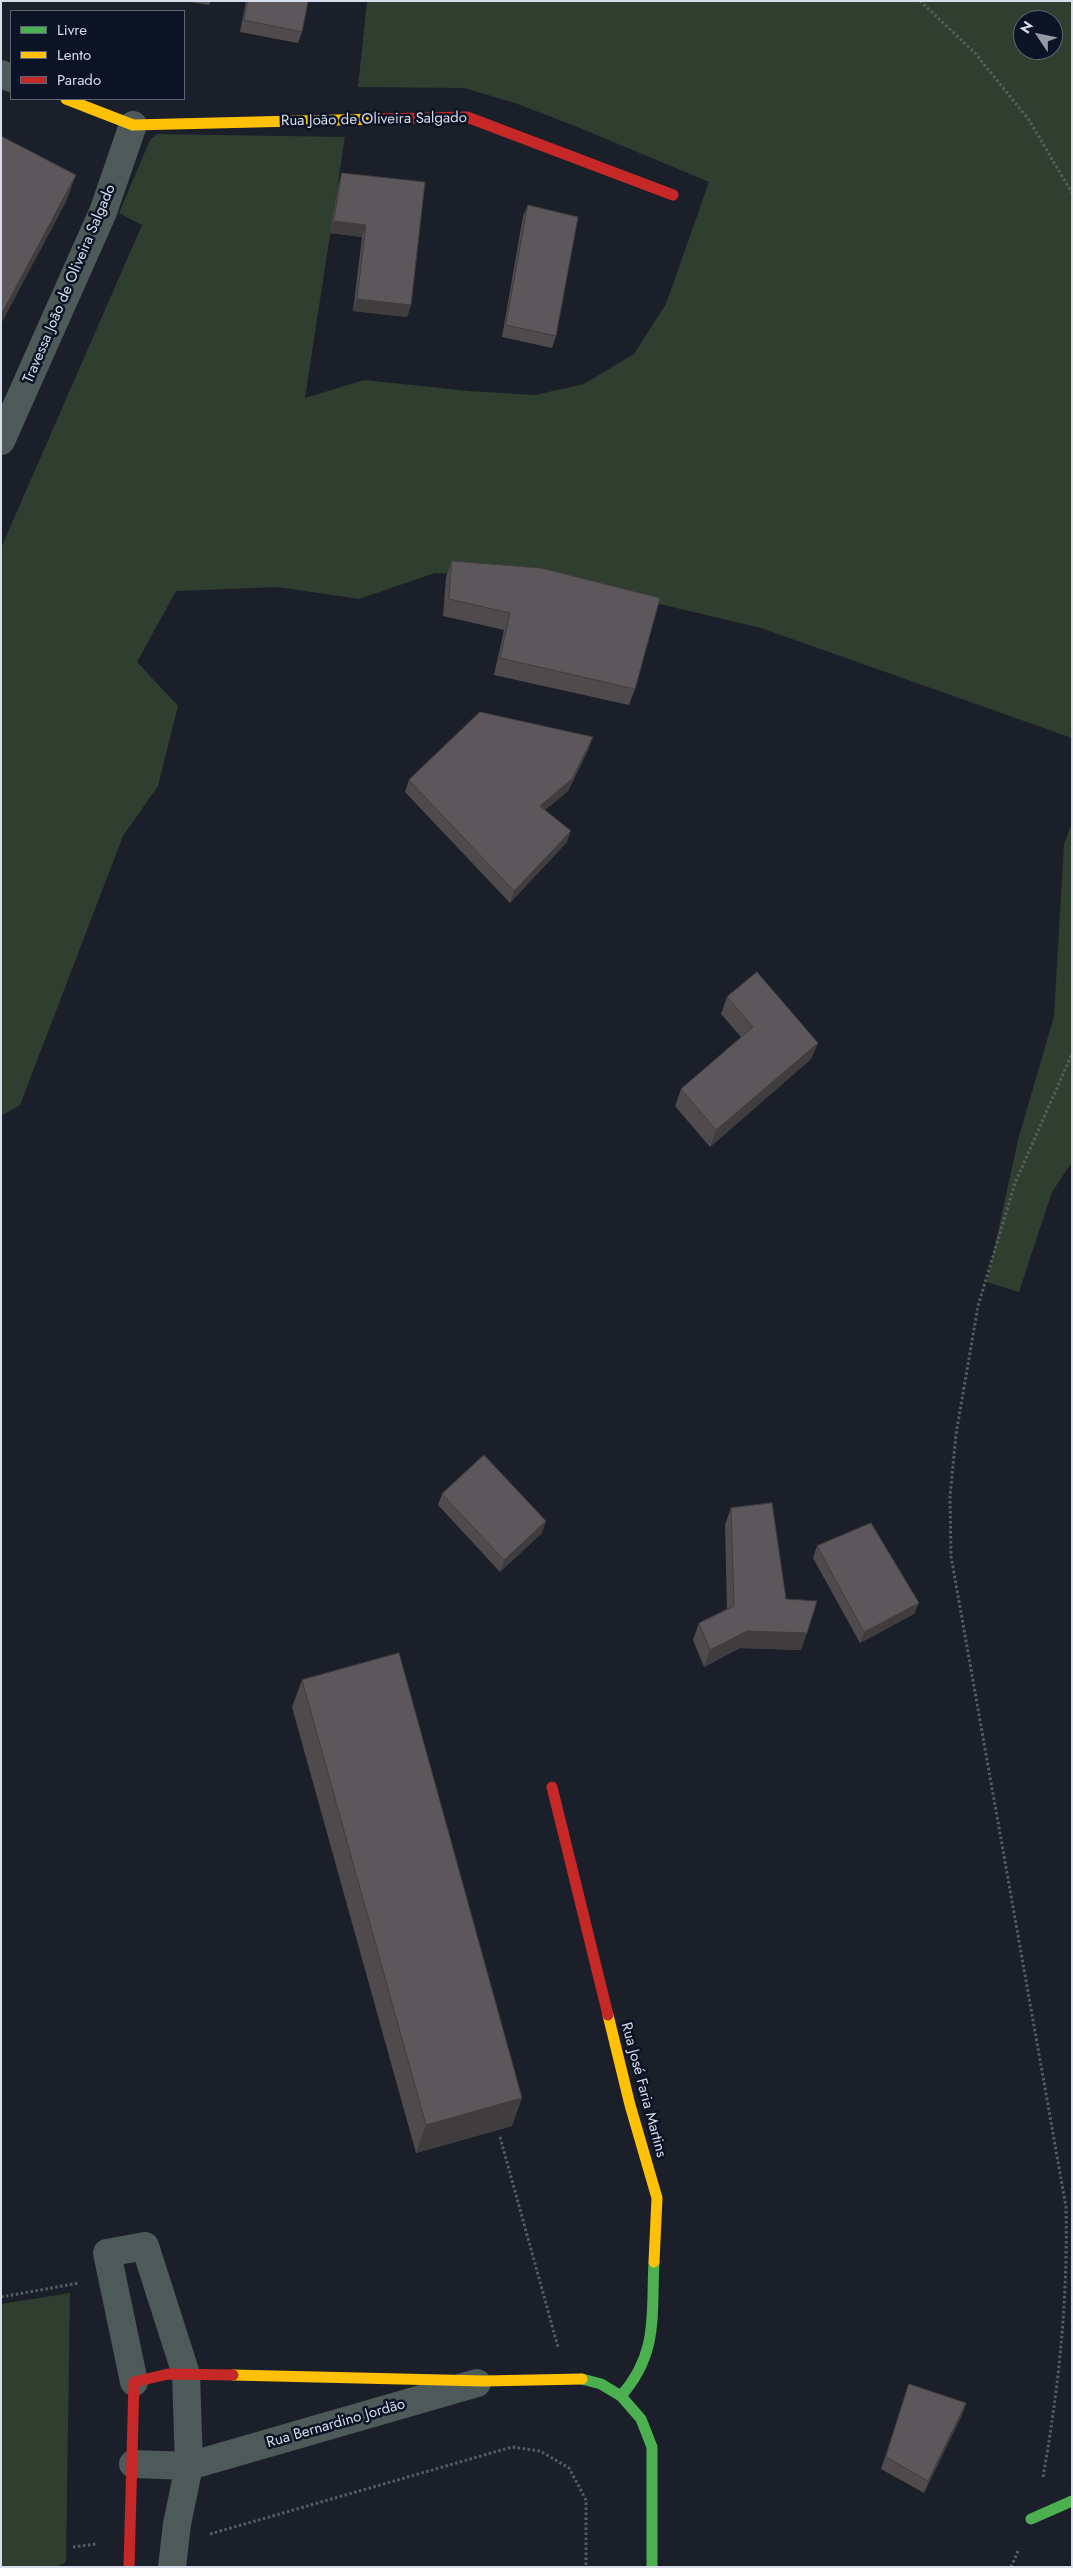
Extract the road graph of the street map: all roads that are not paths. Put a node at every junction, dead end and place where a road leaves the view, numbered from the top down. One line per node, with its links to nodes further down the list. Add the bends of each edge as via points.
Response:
1 (69, 100): 2 (street, Rua João de Oliveira Salgado)
2 (133, 125): 3 (street, Rua João de Oliveira Salgado, via 467,117); 4 (street, Travessa João de Oliveira Salgado, via 103,212)
3 (674, 194)
4 (1, 441)
5 (552, 1787): 9 (street, Rua José Faria Martins, via 630,2105 657,2198 647,2358 640,2374)
6 (186, 2374): 7 (street, Rua Bernardino Jordão); 8 (street, Rua Bernardino Jordão, via 168,2374); 8 (street, via 145,2246 107,2253); 11 (street)
7 (484, 2381): 9 (street, Rua Bernardino Jordão, via 581,2379 601,2384); 11 (street, Rua Bernardino Jordão)
8 (134, 2382): 10 (street)
9 (621, 2396): 16 (street, Rua Bernardino Jordão, via 641,2419 652,2447)
10 (133, 2464): 11 (street, Rua Bernardino Jordão); 14 (street)
11 (188, 2466): 15 (street)
12 (1072, 2501): 13 (street)
13 (1032, 2519)
14 (129, 2567)
15 (172, 2567)
16 (652, 2567)

